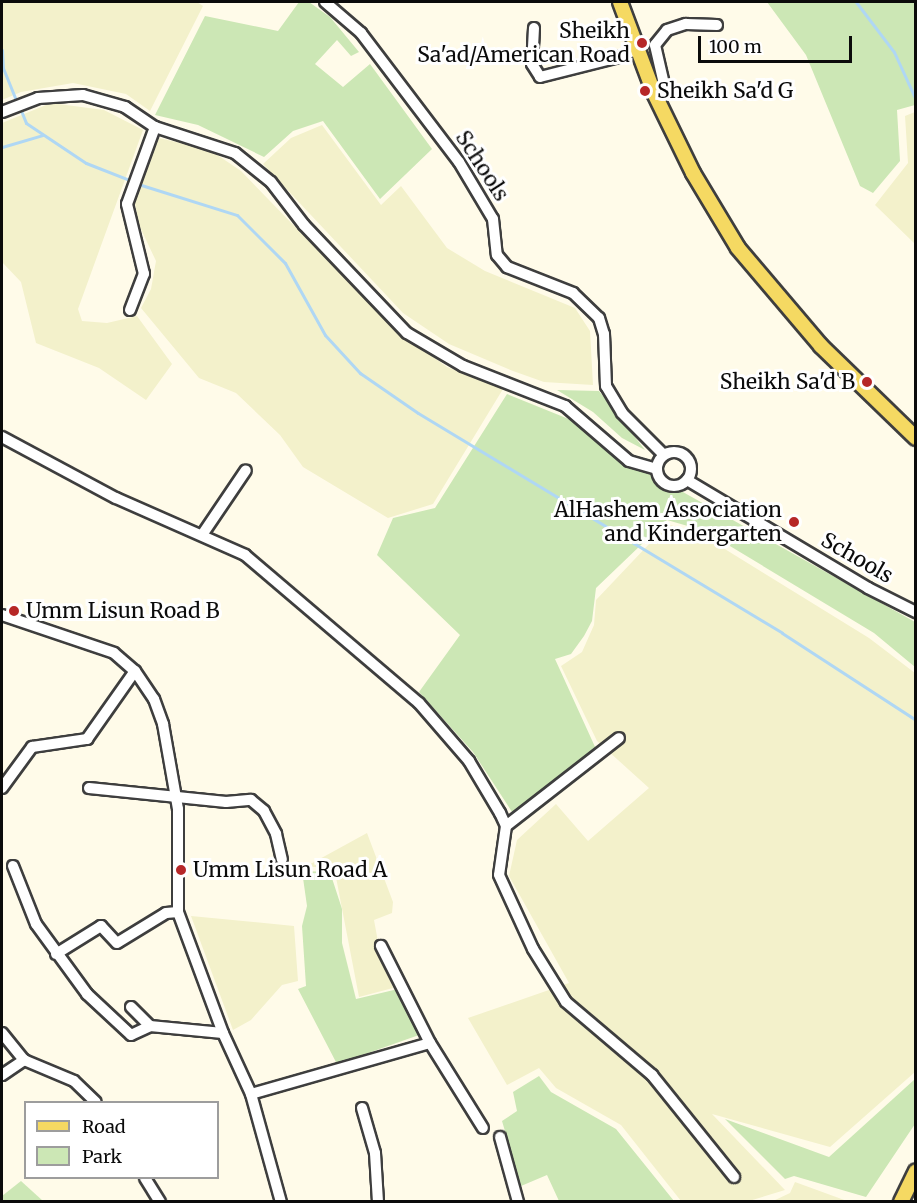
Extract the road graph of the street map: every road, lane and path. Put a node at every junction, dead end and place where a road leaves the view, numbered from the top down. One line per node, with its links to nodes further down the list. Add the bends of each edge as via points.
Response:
1 (325, 2): 12 (street, Schools, via 361,33 459,162 493,219 497,255 507,267 573,293 599,318 604,334 606,386 622,413)
2 (620, 2): 5 (main road)
3 (717, 25): 6 (street, via 686,24 667,30 655,45 664,84)
4 (534, 28): 5 (street, via 532,64 540,77 623,56)
5 (636, 49): 6 (main road)
6 (654, 93): 11 (main road, via 693,172 738,248 821,346)
7 (2, 112): 8 (street, via 38,98 83,95 125,107)
8 (155, 127): 9 (street, via 127,204 144,274); 13 (street, via 219,146 251,163 407,333 463,366 565,406 628,461)
9 (130, 310)
10 (2, 437): 16 (street, via 116,498)
11 (915, 438)
12 (664, 455): 13 (street); 15 (street, via 678,452 688,458 691,469)
13 (657, 469): 15 (street, via 669,485)
14 (246, 470): 16 (street)
15 (687, 480): 17 (street, Schools)
16 (202, 535): 24 (street, via 270,572 289,594 419,703 469,761)
17 (915, 612)
18 (2, 615): 19 (street, via 91,643 114,653)
19 (135, 671): 21 (street, via 87,739 32,747); 23 (street, via 154,699 163,724)
20 (619, 738): 24 (street)
21 (2, 788)
22 (89, 788): 23 (street)
23 (175, 796): 25 (street, via 226,802 251,800 264,812 276,834); 27 (street, via 180,828)
24 (506, 826): 43 (street, via 499,875 533,949 554,983 575,1012 628,1051 652,1075)
25 (282, 859)
26 (14, 866): 29 (street, via 36,924)
27 (178, 912): 29 (street, via 166,913 117,943 100,926); 33 (street)
28 (381, 946): 34 (street)
29 (56, 954): 31 (street, via 87,994 131,1035)
30 (131, 1007): 31 (street)
31 (150, 1026): 33 (street)
32 (2, 1033): 35 (street)
33 (223, 1034): 37 (street)
34 (430, 1043): 37 (street); 40 (street)
35 (24, 1060): 36 (street); 38 (street, via 74,1081)
36 (2, 1075)
37 (251, 1094): 46 (street)
38 (95, 1101)
39 (362, 1108): 47 (street, via 375,1153)
40 (483, 1128)
41 (500, 1137): 48 (street)
42 (915, 1171): 49 (main road)
43 (734, 1177)
44 (146, 1179): 45 (street)
45 (160, 1202)
46 (281, 1202)
47 (378, 1202)
48 (518, 1202)
49 (902, 1202)

